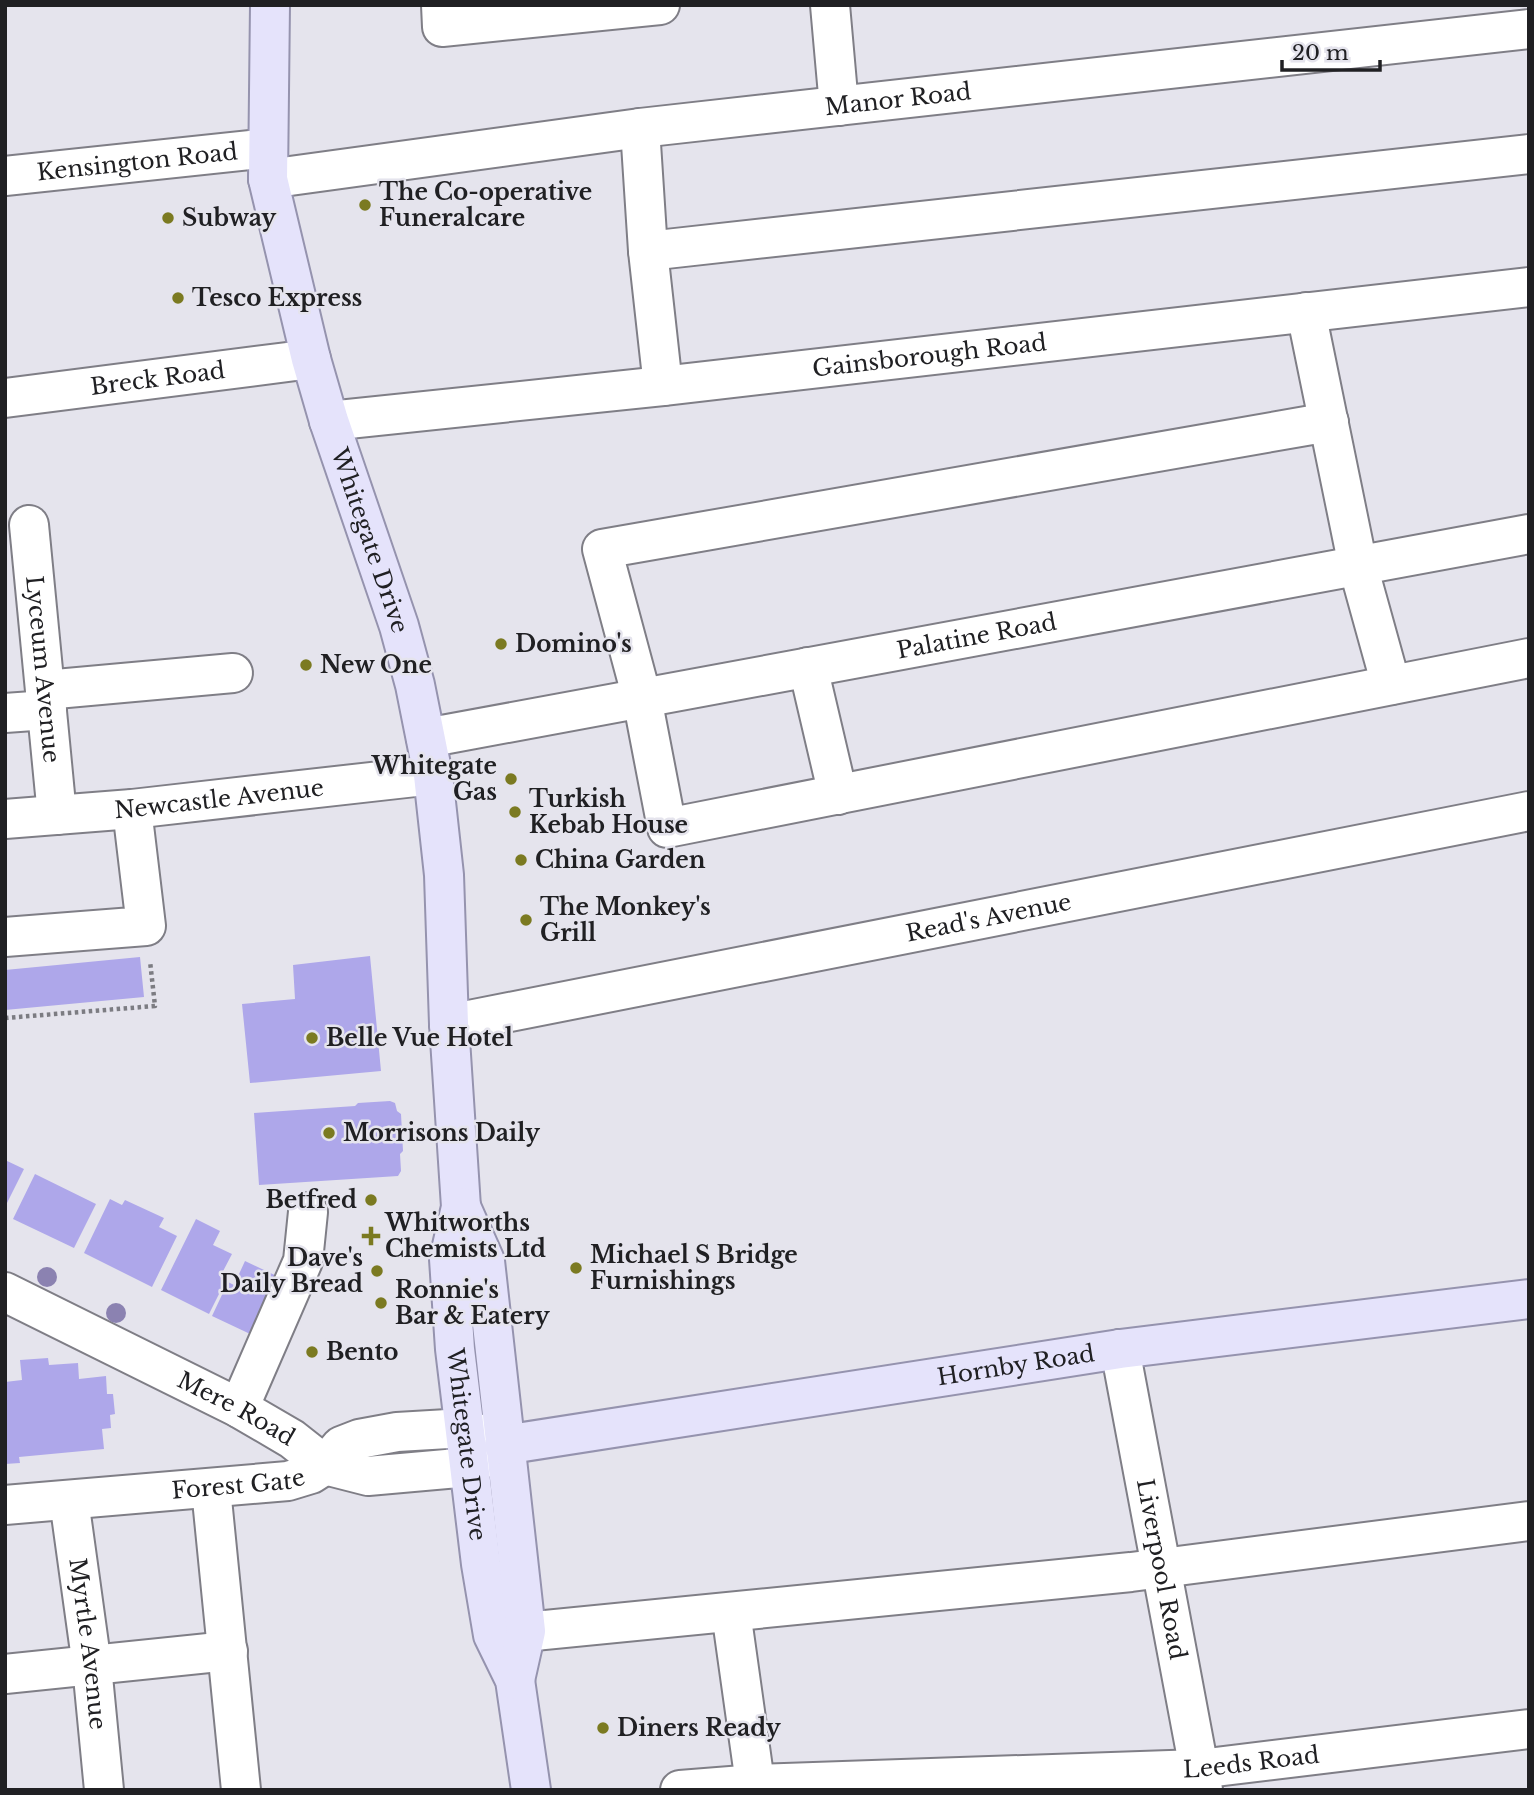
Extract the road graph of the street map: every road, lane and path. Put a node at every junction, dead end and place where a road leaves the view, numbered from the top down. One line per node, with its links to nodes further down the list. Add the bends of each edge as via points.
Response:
1 (270, 5): 9 (main road, Whitegate Drive)
2 (440, 5): 3 (street, via 442,27)
3 (658, 5)
4 (830, 5): 6 (street)
5 (1529, 29): 6 (street, Manor Road)
6 (839, 106): 7 (street, Manor Road)
7 (640, 128): 9 (street, Manor Road); 11 (street)
8 (1529, 154): 11 (street)
9 (268, 164): 10 (street, Kensington Road); 14 (main road, Whitegate Drive)
10 (5, 176)
11 (648, 251): 15 (street)
12 (1529, 287): 13 (street, Gainsborough Road)
13 (1306, 312): 15 (street, Gainsborough Road); 18 (street)
14 (311, 359): 16 (street, Breck Road); 17 (main road, Whitegate Drive)
15 (663, 386): 17 (street, Gainsborough Road)
16 (5, 398)
17 (329, 421): 29 (main road, Whitegate Drive, via 399,626)
18 (1329, 422): 21 (street); 26 (street, via 602,550)
19 (29, 525): 27 (street, Lyceum Avenue)
20 (1529, 534): 21 (street, Palatine Road)
21 (1358, 566): 23 (street, Palatine Road); 25 (street)
22 (1529, 658): 25 (street)
23 (807, 667): 26 (street, Palatine Road); 30 (street)
24 (233, 673): 27 (street)
25 (1391, 685): 30 (street)
26 (642, 698): 29 (street, Palatine Road); 30 (street, via 667,828)
27 (46, 700): 28 (street); 33 (street, Lyceum Avenue)
28 (5, 713)
29 (429, 757): 31 (street, Newcastle Avenue); 38 (main road, Whitegate Drive, via 444,876)
30 (838, 794)
31 (132, 809): 33 (street, Newcastle Avenue); 35 (street)
32 (1529, 811): 38 (street, Read's Avenue)
33 (57, 815): 34 (street, Newcastle Avenue)
34 (5, 819)
35 (146, 926): 36 (street); 37 (path, via 155,1006)
36 (5, 937)
37 (5, 1018)
38 (449, 1024): 39 (main road, Whitegate Drive)
39 (461, 1207): 45 (main road, Whitegate Drive, via 449,1259); 46 (main road, Whitegate Drive, via 485,1261)
40 (308, 1212): 44 (street, via 303,1261)
41 (5, 1292): 44 (street, Mere Road)
42 (1529, 1299): 43 (main road, Hornby Road)
43 (1120, 1349): 46 (main road, Hornby Road); 53 (street, Liverpool Road)
44 (239, 1408): 47 (street, Mere Road)
45 (465, 1428): 46 (street); 47 (street, via 359,1439 341,1446); 48 (main road, Whitegate Drive)
46 (504, 1445): 48 (street); 55 (main road, Whitegate Drive)
47 (325, 1465): 48 (street, Forest Gate, via 368,1476); 49 (street, Forest Gate, via 288,1481)
48 (469, 1467): 55 (main road, Whitegate Drive)
49 (211, 1489): 50 (street, Forest Gate); 56 (street)
50 (69, 1500): 51 (street, Forest Gate); 57 (street, Myrtle Avenue)
51 (5, 1505)
52 (1529, 1521): 53 (street)
53 (1161, 1569): 54 (street); 60 (street, Liverpool Road)
54 (731, 1612): 55 (street); 61 (street)
55 (509, 1633): 64 (main road, Whitegate Drive)
56 (228, 1651): 57 (street); 63 (street)
57 (92, 1666): 58 (street); 62 (street, Myrtle Avenue)
58 (5, 1674)
59 (1529, 1729): 60 (street, Leeds Road)
60 (1201, 1779): 61 (street, Leeds Road)
61 (756, 1787): 65 (street, Leeds Road)
62 (104, 1790)
63 (241, 1790)
64 (531, 1790)
65 (680, 1790)

